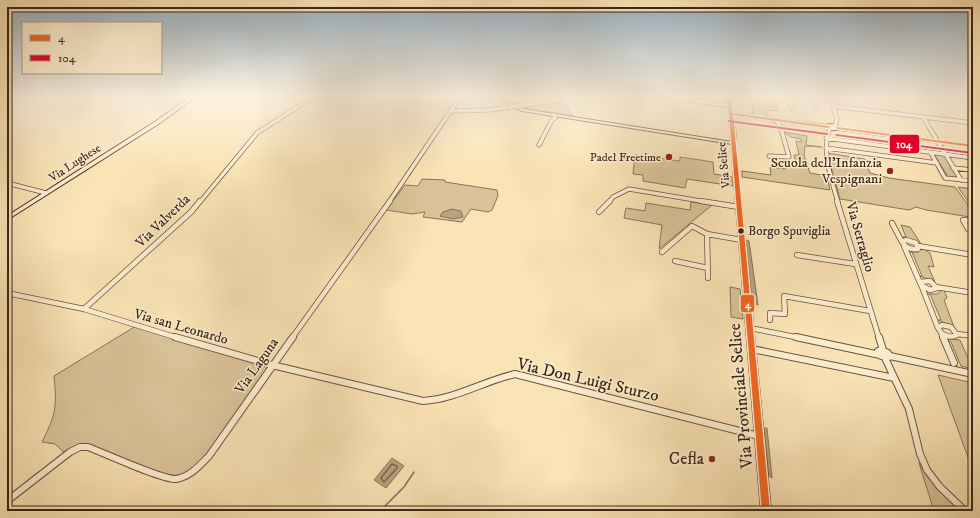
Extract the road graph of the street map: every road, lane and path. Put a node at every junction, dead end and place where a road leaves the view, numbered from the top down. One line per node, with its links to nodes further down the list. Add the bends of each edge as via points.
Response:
1 (156, 121): 31 (main road, Via Lughese)
2 (275, 121): 53 (street, Via Valverda, via 257,133 191,212)
3 (445, 121): 63 (street, Via Laguna)
4 (551, 121): 18 (street)
5 (592, 121): 17 (main road)
6 (730, 121): 17 (main road, Via Selice)
7 (775, 121): 23 (street, via 780,125 789,157)
8 (782, 121): 14 (main road)
9 (838, 121): 13 (street)
10 (925, 121): 16 (street)
11 (958, 121): 12 (street)
12 (973, 123)
13 (836, 127): 14 (main road, via 830,125); 16 (main road)
14 (829, 128): 15 (street, Via Serraglio)
15 (826, 138): 20 (street, Via Serraglio); 21 (street)
16 (937, 141): 19 (main road); 22 (street)
17 (732, 143): 32 (main road, Via Selice)
18 (539, 145)
19 (973, 146)
20 (826, 148): 25 (street); 46 (street, Via Serraglio, via 842,221)
21 (931, 152): 22 (street); 25 (street)
22 (945, 154): 24 (street); 26 (street)
23 (769, 156)
24 (973, 158)
25 (937, 163): 28 (street, via 945,178)
26 (953, 168): 27 (street); 28 (street)
27 (973, 170)
28 (961, 180): 29 (street)
29 (973, 182)
30 (7, 183): 31 (street)
31 (46, 194): 34 (main road, Via Lughese)
32 (739, 207): 33 (street, via 629,189 613,197); 39 (main road, Via Provinciale Selice)
33 (599, 212)
34 (7, 218)
35 (973, 221): 37 (street, via 963,220 968,230)
36 (892, 223): 40 (street)
37 (973, 233)
38 (707, 234): 39 (street); 42 (street, via 692,226); 47 (street)
39 (742, 240): 56 (main road, Via Provinciale Selice)
40 (903, 244): 41 (street, via 906,240); 41 (street, via 914,250 918,249); 49 (street)
41 (918, 246): 43 (street)
42 (662, 252)
43 (973, 255)
44 (797, 256): 46 (street)
45 (675, 262): 47 (street)
46 (855, 264): 54 (street, Via Serraglio)
47 (708, 268): 48 (street)
48 (708, 278)
49 (921, 284): 50 (street, via 928,281); 50 (street, via 933,290); 57 (street)
50 (936, 287): 52 (street)
51 (7, 293): 53 (street)
52 (973, 293)
53 (84, 309): 63 (street, Via san Leonardo, via 134,326)
54 (870, 312): 55 (street, via 784,296 785,314 770,313); 61 (street, Via Serraglio)
55 (770, 320)
56 (750, 328): 60 (main road, Via Provinciale Selice); 61 (street)
57 (940, 331): 58 (street, via 951,337); 58 (street, via 940,325 948,326); 62 (street)
58 (957, 334): 59 (street)
59 (973, 336)
60 (752, 349): 65 (street); 66 (main road, Via Provinciale Selice)
61 (884, 355): 64 (street); 65 (street, Via Serraglio)
62 (954, 363)
63 (272, 365): 66 (street, Via Don Luigi Sturzo, via 423,401 440,400 501,376 515,374); 67 (street, Via Laguna, via 209,456 193,472 176,479 161,476 95,449 80,447)
64 (973, 374)
65 (894, 378): 69 (street, Via Serraglio, via 909,409 920,454 927,470 940,487)
66 (759, 436): 68 (main road, Via Provinciale Selice)
67 (7, 501)
68 (766, 511)
69 (965, 511)

